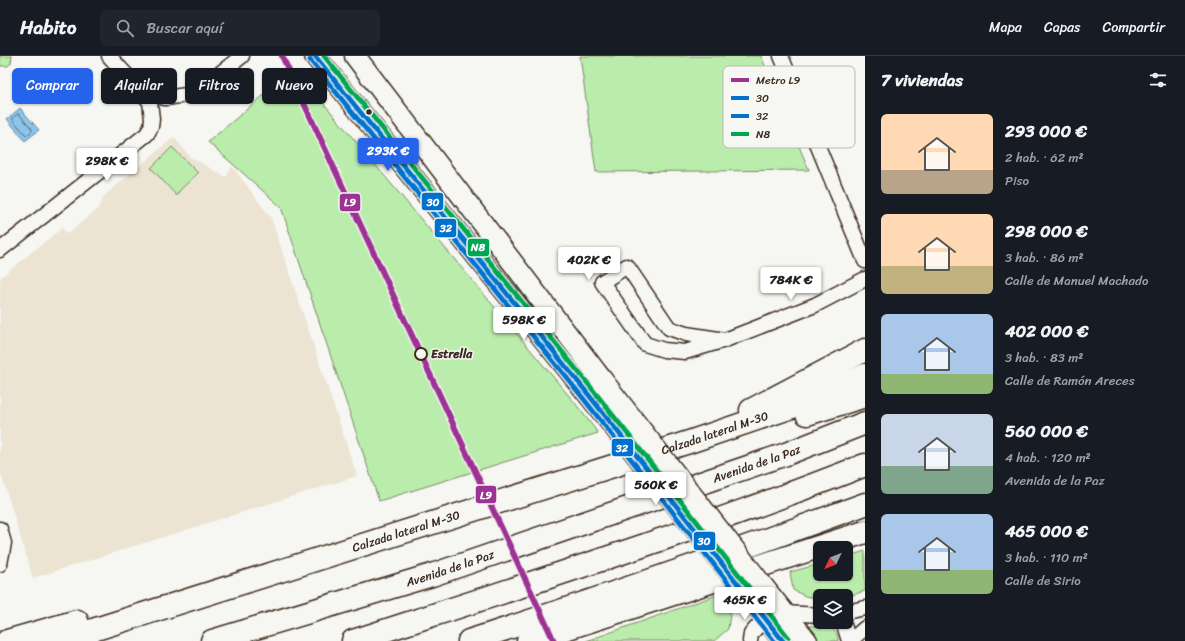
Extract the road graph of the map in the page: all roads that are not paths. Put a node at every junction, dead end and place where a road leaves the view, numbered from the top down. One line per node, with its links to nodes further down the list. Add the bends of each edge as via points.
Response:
1 (109, 56): 7 (street)
2 (242, 56): 8 (street, via 194,94)
3 (315, 56): 25 (main road, bridge, via 588,394)
4 (355, 56): 25 (main road, bridge, via 603,381)
5 (781, 56): 6 (street)
6 (785, 66)
7 (120, 68)
8 (177, 96)
9 (151, 104): 11 (street, via 151,127 146,134)
10 (819, 148): 12 (street)
11 (0, 250)
12 (865, 261)
13 (865, 279): 14 (street, via 815,306)
14 (725, 340): 14 (street, via 686,334 669,328 627,266 602,282 645,344 664,350 685,352)
15 (865, 350): 19 (highway)
16 (865, 375): 19 (highway, Calzada lateral M-30, via 801,404)
17 (865, 396): 19 (highway, via 754,432)
18 (865, 423): 36 (highway, Avenida de la Paz, via 786,454 439,572)
19 (689, 442): 26 (highway, Calzada lateral M-30)
20 (865, 465): 37 (highway, via 791,494 593,563)
21 (865, 504): 38 (highway, via 782,535)
22 (0, 529): 24 (street, via 4,543)
23 (863, 534): 39 (highway)
24 (0, 564)
25 (758, 594): 30 (main road)
26 (194, 598): 34 (highway, via 125,607); 35 (highway, Calzada lateral M-30)
27 (865, 608): 28 (street)
28 (853, 611)
29 (813, 615): 30 (street)
30 (776, 617): 33 (street, via 758,627); 40 (main road); 41 (main road)
31 (865, 628): 42 (street)
32 (845, 629): 42 (street)
33 (748, 639)
34 (7, 641)
35 (58, 641)
36 (212, 641)
37 (353, 641)
38 (469, 641)
39 (528, 641)
40 (783, 641)
41 (807, 641)
42 (849, 641)

